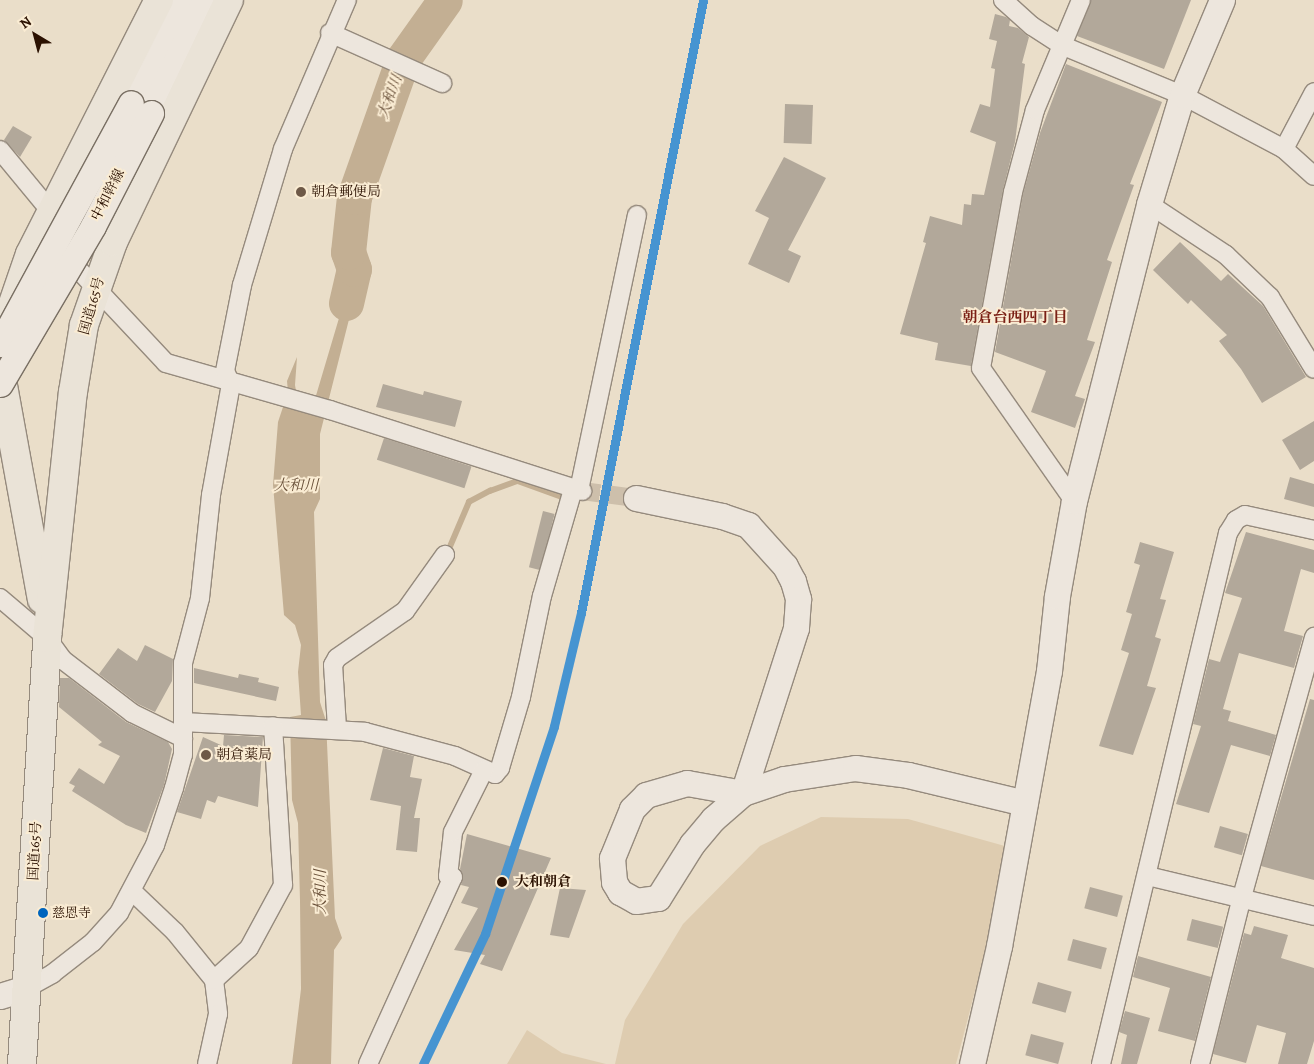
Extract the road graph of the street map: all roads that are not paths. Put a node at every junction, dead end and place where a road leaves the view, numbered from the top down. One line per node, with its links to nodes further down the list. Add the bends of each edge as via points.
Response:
1 (158, 0): 20 (highway)
2 (182, 0): 14 (street, 中和幹線)
3 (206, 0): 14 (street, 中和幹線)
4 (229, 0): 22 (highway, 国道165号, via 113,242)
5 (347, 0): 9 (street)
6 (1003, 0): 10 (street, via 1032,26)
7 (1081, 0): 10 (street)
8 (1222, 0): 13 (street)
9 (330, 33): 11 (street); 27 (street, via 283,149 242,285 225,371)
10 (1061, 44): 13 (street); 30 (street, via 1035,110 1013,192 980,368)
11 (442, 83)
12 (1314, 92): 15 (street)
13 (1182, 95): 15 (street); 18 (street)
14 (141, 108): 23 (street, 中和幹線, bridge); 26 (street, 中和幹線, bridge, via 93,226)
15 (1284, 149): 17 (street)
16 (0, 150): 20 (street)
17 (1314, 176)
18 (1149, 204): 25 (street, via 1226,255 1270,297); 30 (street)
19 (638, 215): 28 (street)
20 (56, 218): 23 (highway, via 30,254)
21 (78, 268): 22 (street)
22 (95, 290): 27 (street, via 166,363); 35 (highway, 国道165号, via 84,325 73,392)
23 (0, 343)
24 (0, 369): 35 (highway, 国道165号)
25 (1314, 370)
26 (0, 384)
27 (230, 384): 28 (street, via 330,410); 38 (street, via 211,495 200,598 183,663)
28 (578, 490): 39 (street, via 542,596 521,697 500,768 495,774)
29 (636, 498): 40 (street, via 722,516 748,525 793,581 798,599 796,628)
30 (1074, 501): 41 (street, via 1057,596 1049,671)
31 (1314, 530): 42 (street, via 1245,515 1236,520 1228,533)
32 (445, 555): 37 (street, via 406,611 337,658 333,665)
33 (0, 598): 35 (street)
34 (1314, 637): 44 (street)
35 (47, 638): 38 (street, via 63,660 132,713); 47 (highway, 国道165号)
36 (275, 726): 37 (street); 38 (street); 46 (street, via 283,885 249,948)
37 (335, 728): 39 (street, via 392,736 455,756)
38 (183, 730): 43 (street, via 183,755 155,845)
39 (484, 770): 51 (street, via 453,832 448,876 453,877)
40 (743, 793): 40 (street, via 713,819 692,844 658,898 636,902 620,892 614,882 612,858 632,809 646,795 687,783); 41 (street, via 784,779 854,768 908,774)
41 (1025, 803): 52 (street, via 999,946)
42 (1148, 876): 44 (street); 53 (street)
43 (132, 891): 46 (street, via 175,932); 47 (street, via 119,913 93,942 52,974)
44 (1242, 897): 45 (street); 54 (street)
45 (1314, 916)
46 (214, 980): 50 (street, via 218,1014)
47 (27, 988): 48 (street); 49 (highway, 国道165号)
48 (0, 996)
49 (22, 1064)
50 (207, 1064)
51 (368, 1064)
52 (972, 1064)
53 (1101, 1064)
54 (1200, 1064)

